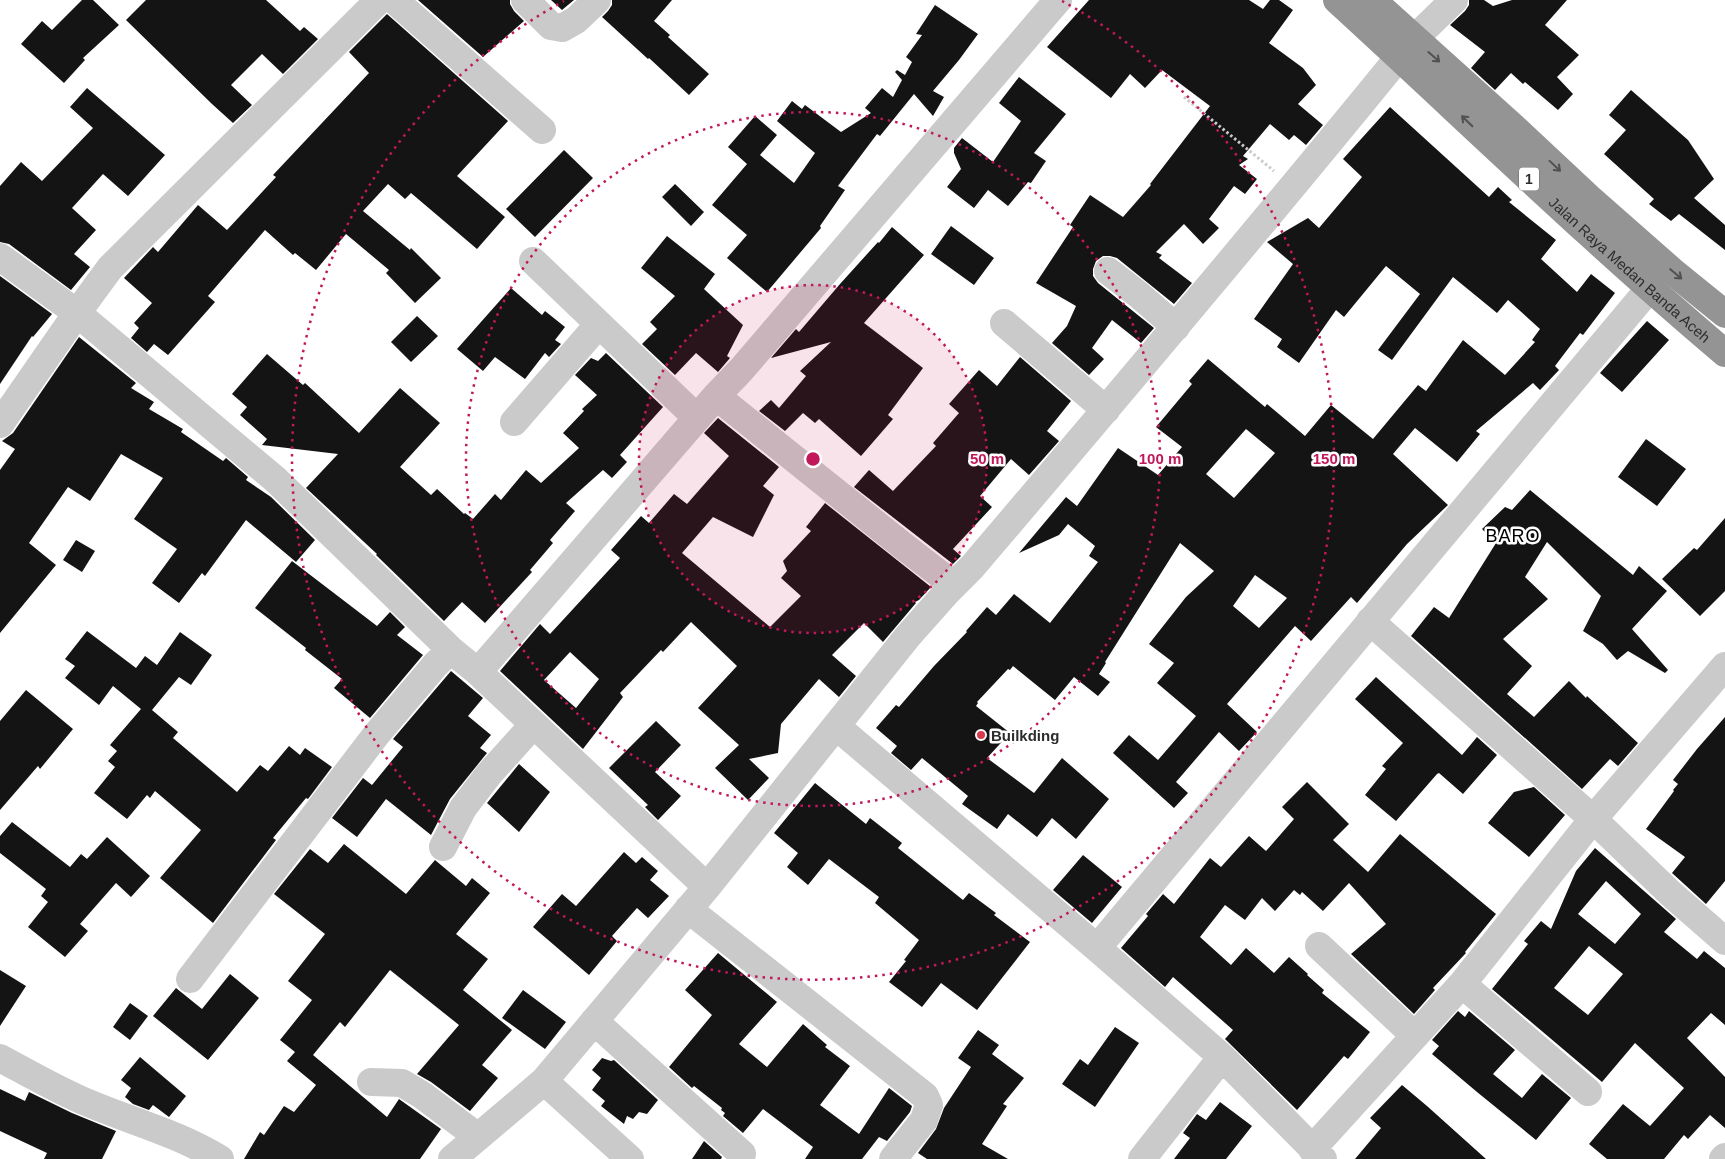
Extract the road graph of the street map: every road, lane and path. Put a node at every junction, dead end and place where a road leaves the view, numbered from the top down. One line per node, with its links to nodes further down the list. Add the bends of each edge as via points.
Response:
1 (378, 0): 19 (street, via 110,268)
2 (394, 0): 12 (street)
3 (525, 0): 4 (street, via 552,26 562,28)
4 (597, 0)
5 (1058, 0): 25 (street)
6 (1337, 0): 9 (highway, Jalan Raya Medan Banda Aceh / 1)
7 (1372, 0): 9 (highway, Jalan Raya Medan Banda Aceh / 1)
8 (1454, 0): 9 (street)
9 (1407, 48): 11 (highway, Jalan Raya Medan Banda Aceh / 1, one-way to 11); 13 (highway, Jalan Raya Medan Banda Aceh / 1, one-way to 9); 14 (street)
10 (1184, 97): 14 (path)
11 (1514, 127): 13 (highway); 20 (highway, Jalan Raya Medan Banda Aceh / 1, one-way to 20, via 1589,198)
12 (542, 130)
13 (1494, 146): 18 (highway, Jalan Raya Medan Banda Aceh / 1)
14 (1293, 187): 23 (street)
15 (0, 257): 19 (street)
16 (533, 261): 22 (street)
17 (1108, 271): 23 (street)
18 (1649, 289): 24 (highway, Jalan Raya Medan Banda Aceh / 1); 31 (street)
19 (77, 313): 29 (street); 32 (street, via 276,480)
20 (1725, 314)
21 (1004, 323): 26 (street)
22 (599, 324): 27 (street); 28 (street)
23 (1176, 327): 26 (street)
24 (1725, 353)
25 (716, 396): 27 (street); 30 (street)
26 (1106, 410): 30 (street)
27 (697, 418): 34 (street)
28 (514, 422)
29 (0, 424)
30 (954, 585): 36 (street, via 908,636)
31 (1370, 621): 37 (street); 43 (street)
32 (451, 650): 34 (street); 44 (street, via 376,735)
33 (1725, 666): 37 (street)
34 (478, 672): 35 (street)
35 (533, 725): 38 (street, via 463,808); 39 (street)
36 (836, 726): 39 (street); 43 (street)
37 (1593, 820): 41 (street); 45 (street)
38 (443, 847)
39 (707, 887): 40 (street)
40 (688, 909): 46 (street); 59 (street, via 925,1096 929,1105 924,1120)
41 (1725, 941)
42 (1319, 946): 47 (street)
43 (1097, 948): 49 (street)
44 (190, 979)
45 (1462, 984): 47 (street); 52 (street)
46 (594, 1021): 50 (street); 54 (street)
47 (1414, 1035): 55 (street)
48 (0, 1058): 56 (street, via 77,1098 179,1137)
49 (1222, 1058): 55 (street); 60 (street)
50 (544, 1081): 53 (street); 58 (street)
51 (371, 1082): 53 (street, via 402,1084)
52 (1588, 1092)
53 (478, 1137): 57 (street)
54 (742, 1154)
55 (1317, 1154)
56 (220, 1159)
57 (452, 1159)
58 (630, 1159)
59 (893, 1159)
60 (1142, 1159)

